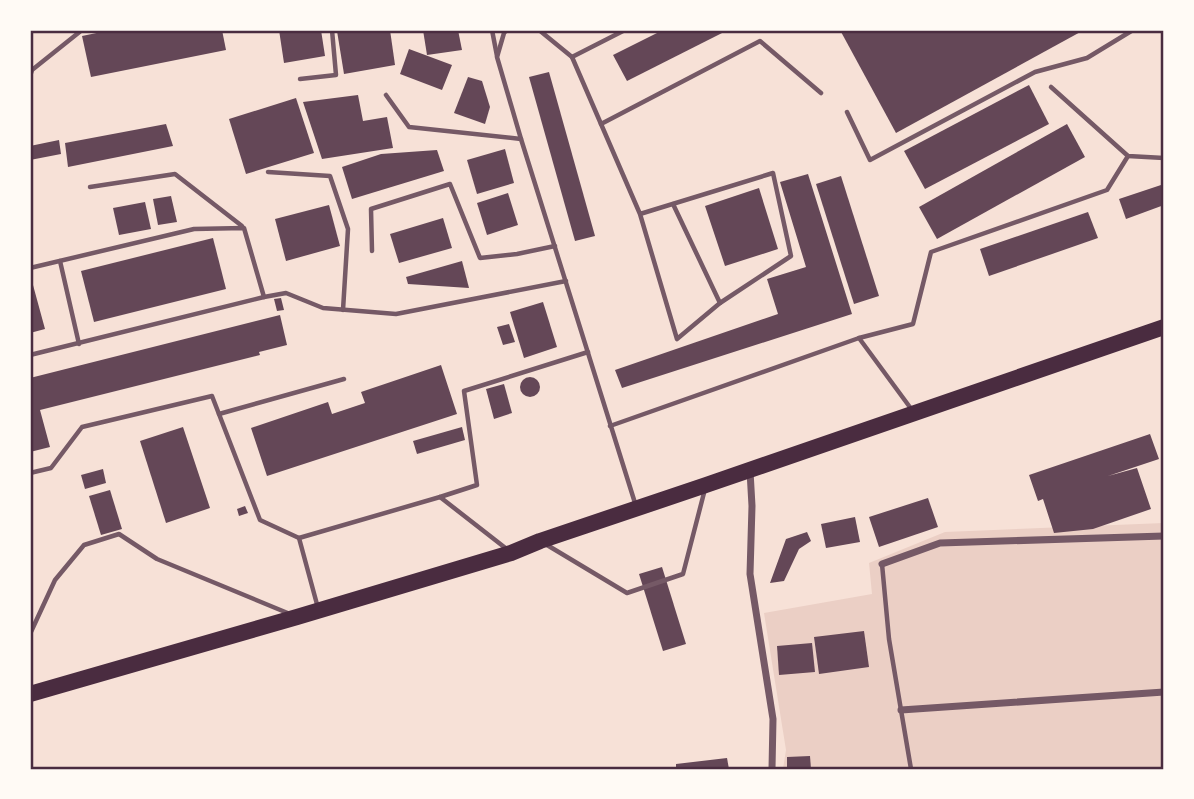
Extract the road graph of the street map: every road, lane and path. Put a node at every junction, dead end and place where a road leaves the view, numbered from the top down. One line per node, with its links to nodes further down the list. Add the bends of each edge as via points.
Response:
1 (82, 30): 10 (lane)
2 (332, 30): 11 (lane, via 336,75)
3 (492, 30): 8 (lane)
4 (507, 30): 8 (lane)
5 (539, 30): 9 (lane)
6 (625, 30): 9 (lane)
7 (1133, 30): 15 (lane, via 1087,58 1035,72 870,160)
8 (497, 57): 17 (lane)
9 (572, 57): 16 (lane)
10 (30, 76)
11 (300, 79)
12 (1052, 87): 18 (lane)
13 (821, 93): 16 (lane, via 760,41)
14 (386, 95): 17 (lane, via 409,127)
15 (847, 112)
16 (601, 124): 23 (lane)
17 (521, 139): 25 (lane)
18 (1128, 156): 19 (lane); 34 (lane, via 1107,190 932,252 913,324)
19 (1164, 158)
20 (268, 172): 32 (lane, via 330,176 348,229)
21 (90, 187): 24 (lane, via 175,174)
22 (673, 204): 23 (lane); 31 (lane); 31 (lane, via 773,173 791,256)
23 (640, 214): 31 (lane, via 677,339)
24 (244, 228): 27 (lane, via 194,229); 30 (lane)
25 (555, 246): 26 (lane, via 480,258 450,184 371,209); 29 (lane)
26 (372, 251)
27 (60, 261): 28 (lane); 35 (lane)
28 (30, 268)
29 (566, 281): 32 (lane, via 396,314); 36 (lane)
30 (264, 297): 32 (lane, via 286,293 323,308); 35 (lane)
31 (720, 303)
32 (343, 310)
33 (1164, 327): 39 (main road)
34 (859, 338): 39 (lane); 41 (lane)
35 (79, 344): 37 (lane)
36 (587, 352): 41 (lane); 45 (lane, via 464,391 477,485)
37 (30, 355)
38 (344, 379): 40 (lane)
39 (914, 412): 42 (main road)
40 (219, 414): 43 (lane, via 212,396 82,427 51,468); 48 (lane, via 260,520)
41 (610, 426): 46 (lane)
42 (750, 471): 44 (main road); 58 (street, via 750,574 773,719)
43 (30, 473)
44 (706, 485): 46 (main road); 49 (lane, via 683,574 627,593)
45 (440, 497): 48 (lane); 50 (lane)
46 (636, 508): 49 (main road)
47 (1164, 536): 51 (street, via 940,542)
48 (299, 538): 52 (lane)
49 (540, 541): 50 (main road)
50 (511, 553): 52 (main road)
51 (882, 564): 57 (lane)
52 (319, 611): 53 (main road)
53 (297, 618): 54 (lane, via 157,559 119,534 84,545 55,580); 56 (main road)
54 (30, 634)
55 (1164, 692): 57 (street)
56 (30, 694)
57 (901, 710): 59 (lane)
58 (772, 769)
59 (911, 769)

